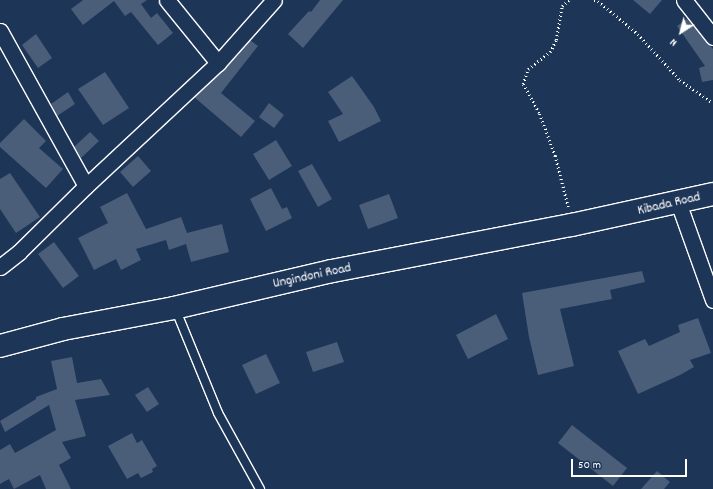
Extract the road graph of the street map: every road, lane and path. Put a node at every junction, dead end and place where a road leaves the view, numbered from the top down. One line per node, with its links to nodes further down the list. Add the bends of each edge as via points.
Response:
1 (167, 0): 8 (street)
2 (274, 0): 8 (street)
3 (568, 0): 14 (path, via 562,6 556,40 550,52 528,70 523,84 539,113 555,156)
4 (594, 0): 9 (path, via 638,34 680,80)
5 (684, 0): 7 (street)
6 (0, 31): 10 (street)
7 (713, 37)
8 (218, 62): 10 (street)
9 (713, 103)
10 (86, 186): 15 (street, via 19,252)
11 (713, 194): 12 (main road, Kibada Road)
12 (678, 202): 13 (main road, Kibada Road); 16 (street)
13 (626, 214): 14 (main road, Ungindoni Road)
14 (572, 225): 17 (main road, Ungindoni Road, via 332,271)
15 (0, 267)
16 (713, 300)
17 (174, 308): 18 (main road, Ungindoni Road, via 63,329); 19 (lane, via 218,413)
18 (0, 346)
19 (260, 489)

